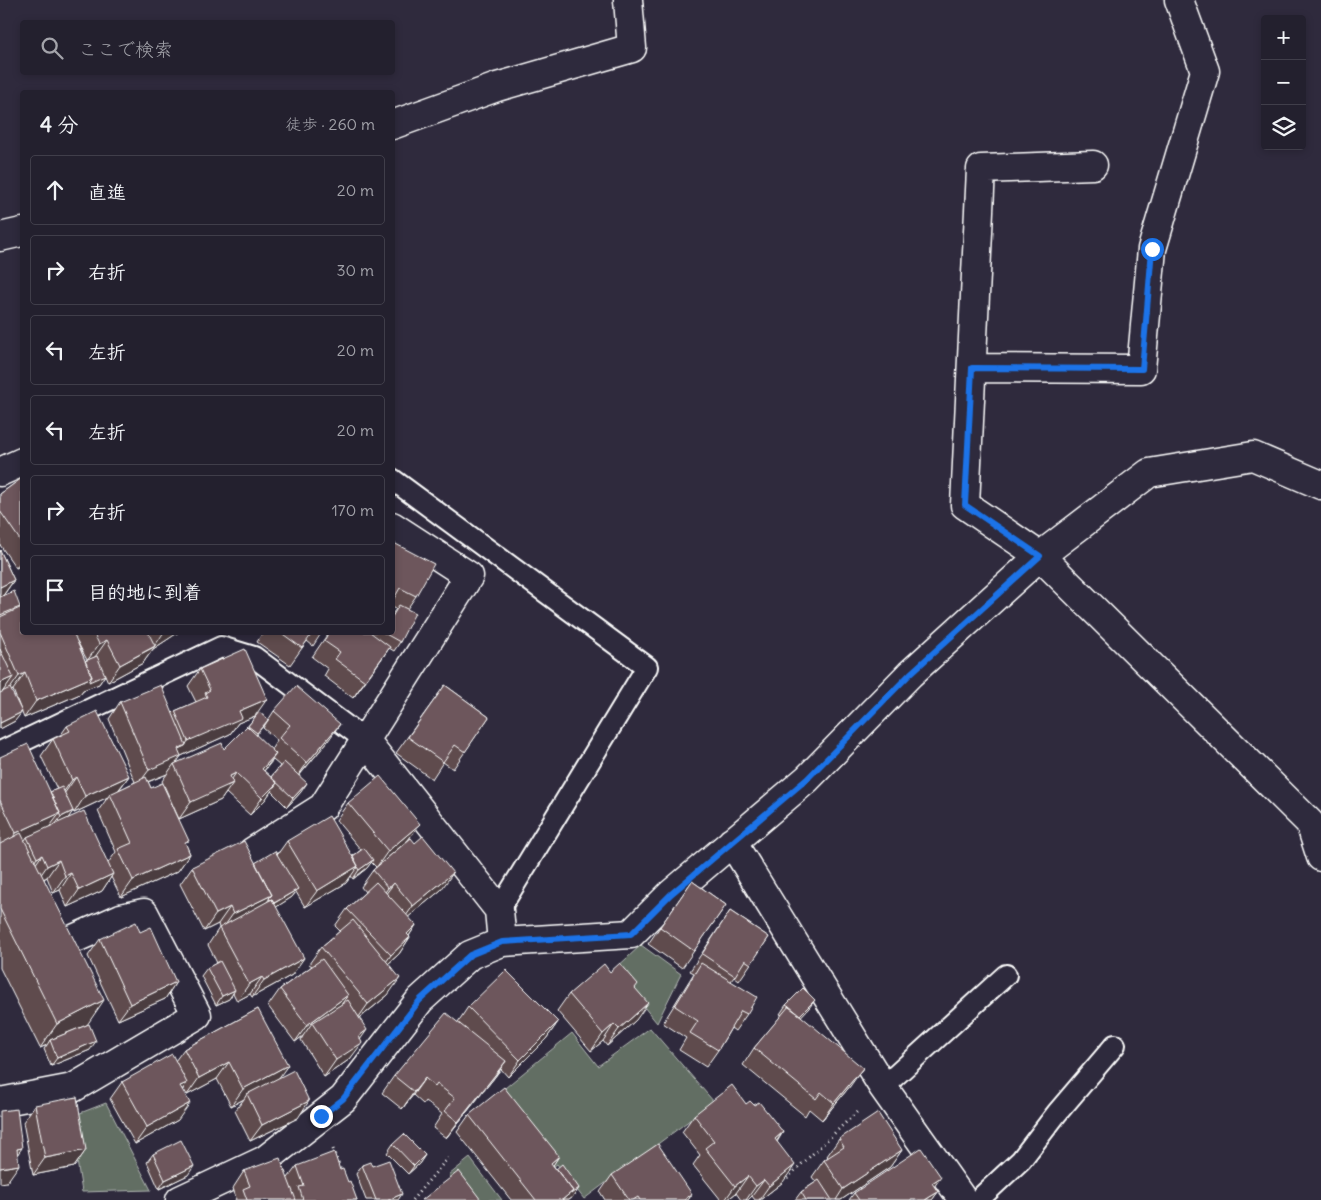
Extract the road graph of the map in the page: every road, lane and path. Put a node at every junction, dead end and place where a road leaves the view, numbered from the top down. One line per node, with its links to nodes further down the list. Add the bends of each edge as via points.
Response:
1 (628, 0): 3 (street, via 632,48 496,87)
2 (1179, 0): 7 (street, via 1205,70 1152,249 1142,369)
3 (395, 124)
4 (1093, 165): 7 (street, via 981,169)
5 (20, 232): 6 (street)
6 (0, 237)
7 (972, 368): 13 (street, via 965,505)
8 (20, 463): 9 (street)
9 (0, 472)
10 (395, 481): 19 (lane, via 647,667)
11 (1321, 485): 13 (street, via 1253,456 1149,473)
12 (395, 528): 14 (street, via 469,576)
13 (1040, 556): 16 (street, via 910,674 807,779); 18 (street, via 1310,823)
14 (365, 740): 15 (lane, via 254,657 221,647); 17 (street, via 324,807); 19 (street)
15 (0, 752)
16 (732, 842): 21 (street, via 671,894 631,934); 24 (street)
17 (252, 852)
18 (1321, 857)
19 (499, 910): 21 (street)
20 (69, 941): 25 (street, via 122,918 144,913 197,1015 73,1088)
21 (502, 942): 26 (street, via 470,955 420,1000 343,1099)
22 (1006, 975): 24 (lane)
23 (1115, 1044): 33 (lane, via 1021,1160)
24 (883, 1087): 29 (path); 32 (street)
25 (0, 1102)
26 (321, 1116): 28 (path); 30 (street, via 265,1160)
27 (448, 1158): 31 (path)
28 (342, 1172)
29 (787, 1178)
30 (180, 1200)
31 (412, 1200)
32 (964, 1200)
33 (978, 1200)

